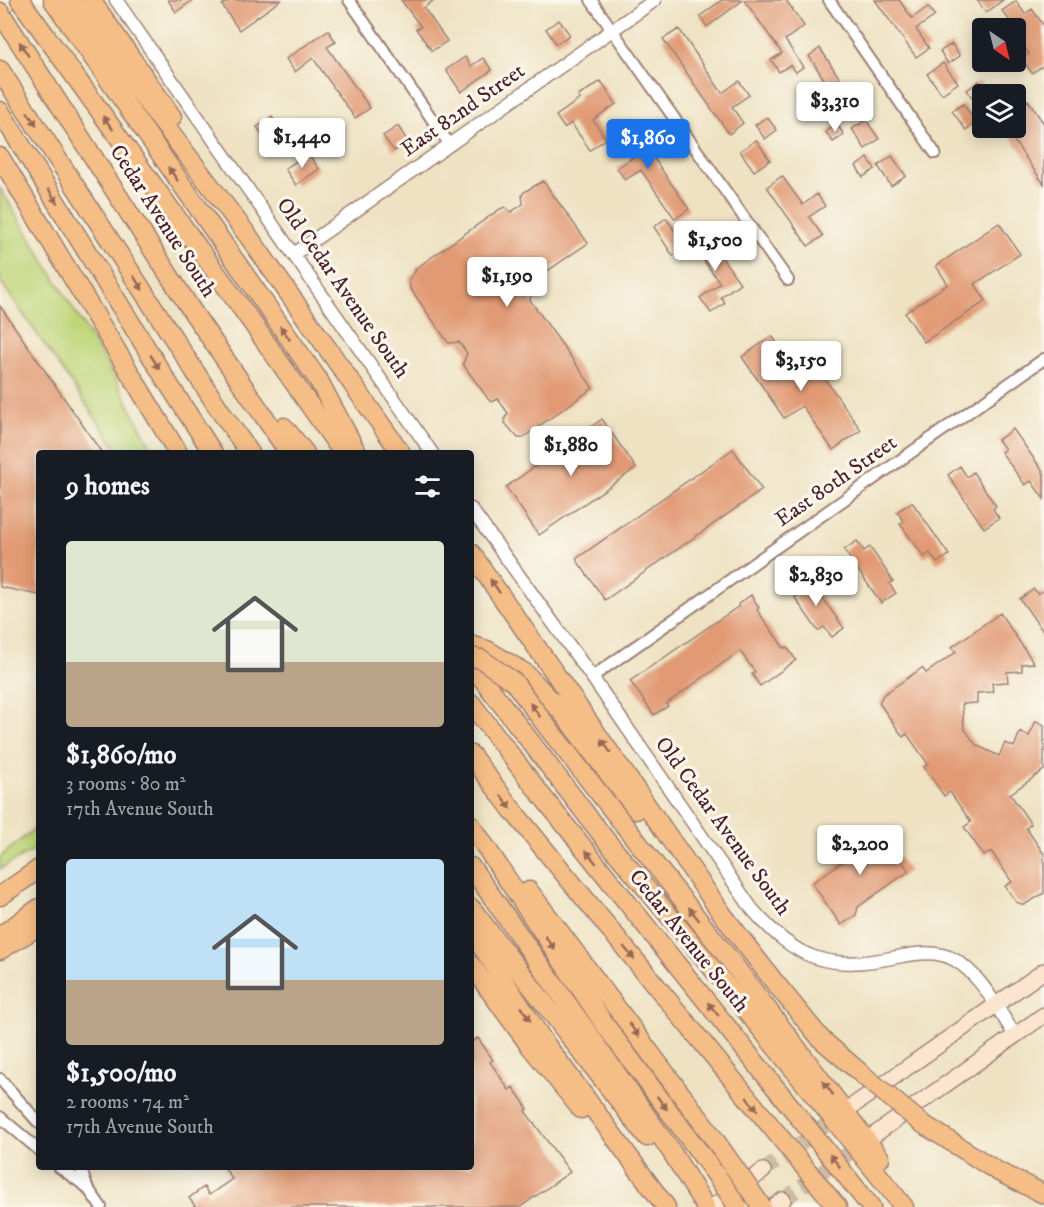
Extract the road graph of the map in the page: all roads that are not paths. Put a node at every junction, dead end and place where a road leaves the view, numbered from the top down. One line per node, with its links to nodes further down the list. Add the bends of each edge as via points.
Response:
1 (20, 0): 31 (highway, one-way to 1)
2 (53, 0): 32 (highway, one-way to 2, via 318,381)
3 (70, 0): 19 (highway)
4 (91, 0): 19 (highway, via 201,158)
5 (116, 0): 20 (street, Old Cedar Avenue South)
6 (349, 0): 14 (street)
7 (591, 0): 11 (street)
8 (655, 0): 11 (street, East 82nd Street)
9 (829, 0): 15 (street)
10 (0, 12): 22 (highway, Cedar Avenue South, one-way to 10)
11 (613, 30): 14 (street, East 82nd Street); 21 (street)
12 (0, 70): 28 (highway, one-way to 28)
13 (0, 111): 27 (highway, one-way to 27)
14 (450, 145): 20 (street, East 82nd Street)
15 (935, 153)
16 (0, 157): 18 (highway)
17 (0, 169): 18 (highway)
18 (38, 220): 24 (highway)
19 (249, 237): 33 (highway)
20 (294, 254): 34 (street, Old Cedar Avenue South)
21 (788, 280)
22 (192, 310): 29 (highway, Cedar Avenue South); 30 (highway)
23 (1044, 359): 41 (street, East 80th Street)
24 (153, 412): 25 (highway); 26 (highway)
25 (164, 450)
26 (176, 450)
27 (211, 450)
28 (248, 450)
29 (287, 450)
30 (303, 450)
31 (341, 450)
32 (355, 450)
33 (399, 450)
34 (430, 450)
35 (474, 513): 41 (street, Old Cedar Avenue South)
36 (474, 557): 52 (highway, one-way to 36)
37 (474, 647): 52 (highway, via 487,650 525,673 544,692)
38 (474, 650): 46 (highway)
39 (474, 658): 81 (highway, one-way to 39, bridge, via 878,1155 514,682)
40 (474, 668): 46 (highway)
41 (592, 677): 59 (street, Old Cedar Avenue South, via 752,909 789,946 831,962 859,964 925,952 942,955 954,959 975,977)
42 (474, 707): 80 (highway, Cedar Avenue South, one-way to 42)
43 (474, 759): 79 (highway, one-way to 79)
44 (474, 820): 78 (highway, one-way to 78, bridge, via 590,970)
45 (474, 829): 77 (highway, one-way to 77, bridge, via 605,1025)
46 (605, 839): 81 (highway)
47 (36, 871): 49 (highway)
48 (475, 873): 68 (highway)
49 (0, 896)
50 (36, 910): 55 (highway)
51 (474, 912): 68 (highway, via 578,1050)
52 (723, 915): 73 (highway, bridge, via 821,1039 920,1122 997,1171)
53 (36, 928): 56 (highway)
54 (474, 935): 74 (highway, one-way to 74, via 543,1039)
55 (0, 936)
56 (0, 950)
57 (474, 969): 74 (highway, via 565,1090)
58 (1044, 971): 59 (main road)
59 (994, 1005): 61 (street, Old Cedar Avenue South); 63 (main road)
60 (1044, 1015): 61 (main road)
61 (1015, 1035): 66 (main road)
62 (0, 1079): 65 (street)
63 (851, 1107)
64 (0, 1117): 67 (street)
65 (36, 1120)
66 (874, 1135)
67 (36, 1147)
68 (666, 1154): 76 (highway)
69 (63, 1170): 72 (street)
70 (81, 1170): 72 (street)
71 (763, 1171): 76 (main road)
72 (87, 1187): 75 (street)
73 (1044, 1194)
74 (665, 1206)
75 (101, 1207)
76 (708, 1207)
77 (738, 1207)
78 (762, 1207)
79 (837, 1207)
80 (871, 1207)
81 (905, 1207)

